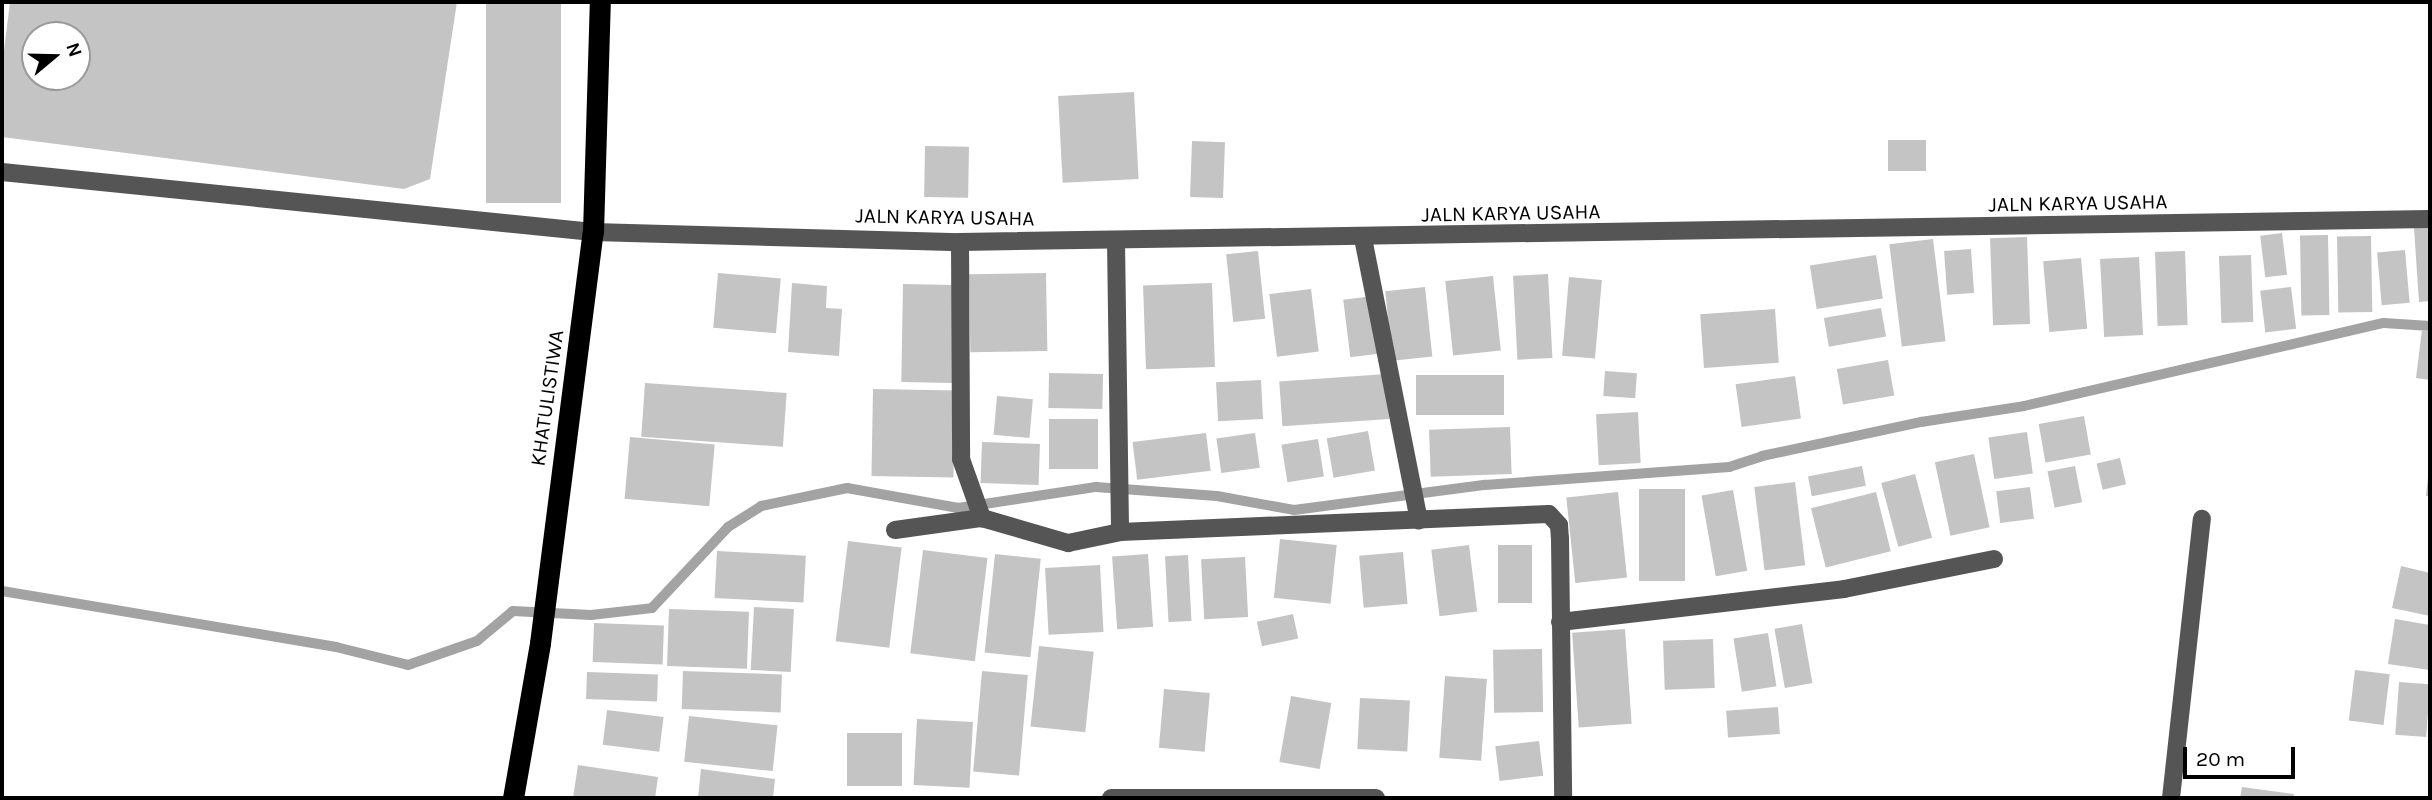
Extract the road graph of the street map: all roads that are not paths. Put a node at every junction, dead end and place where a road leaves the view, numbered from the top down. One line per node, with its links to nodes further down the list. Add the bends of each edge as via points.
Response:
1 (600, 2): 4 (highway, KHATULISTIWA)
2 (2, 172): 4 (street, JALN KARYA USAHA)
3 (2430, 219): 5 (street, JALN KARYA USAHA)
4 (593, 232): 6 (street, JALN KARYA USAHA); 16 (highway, KHATULISTIWA, via 540,643)
5 (1363, 238): 7 (street, JALN KARYA USAHA); 10 (street)
6 (960, 242): 7 (street, JALN KARYA USAHA); 8 (street, via 961,459)
7 (1116, 242): 11 (street)
8 (981, 515): 11 (street, via 1068,544); 12 (street)
9 (2202, 519): 20 (street)
10 (1419, 522): 11 (street); 14 (street, via 1549,514 1559,525)
11 (1121, 524)
12 (895, 530)
13 (1994, 559): 14 (street, via 1844,589)
14 (1560, 622): 19 (street)
15 (1329, 797): 17 (street); 18 (street)
16 (513, 798)
17 (1111, 798)
18 (1376, 798)
19 (1563, 798)
20 (2171, 798)

